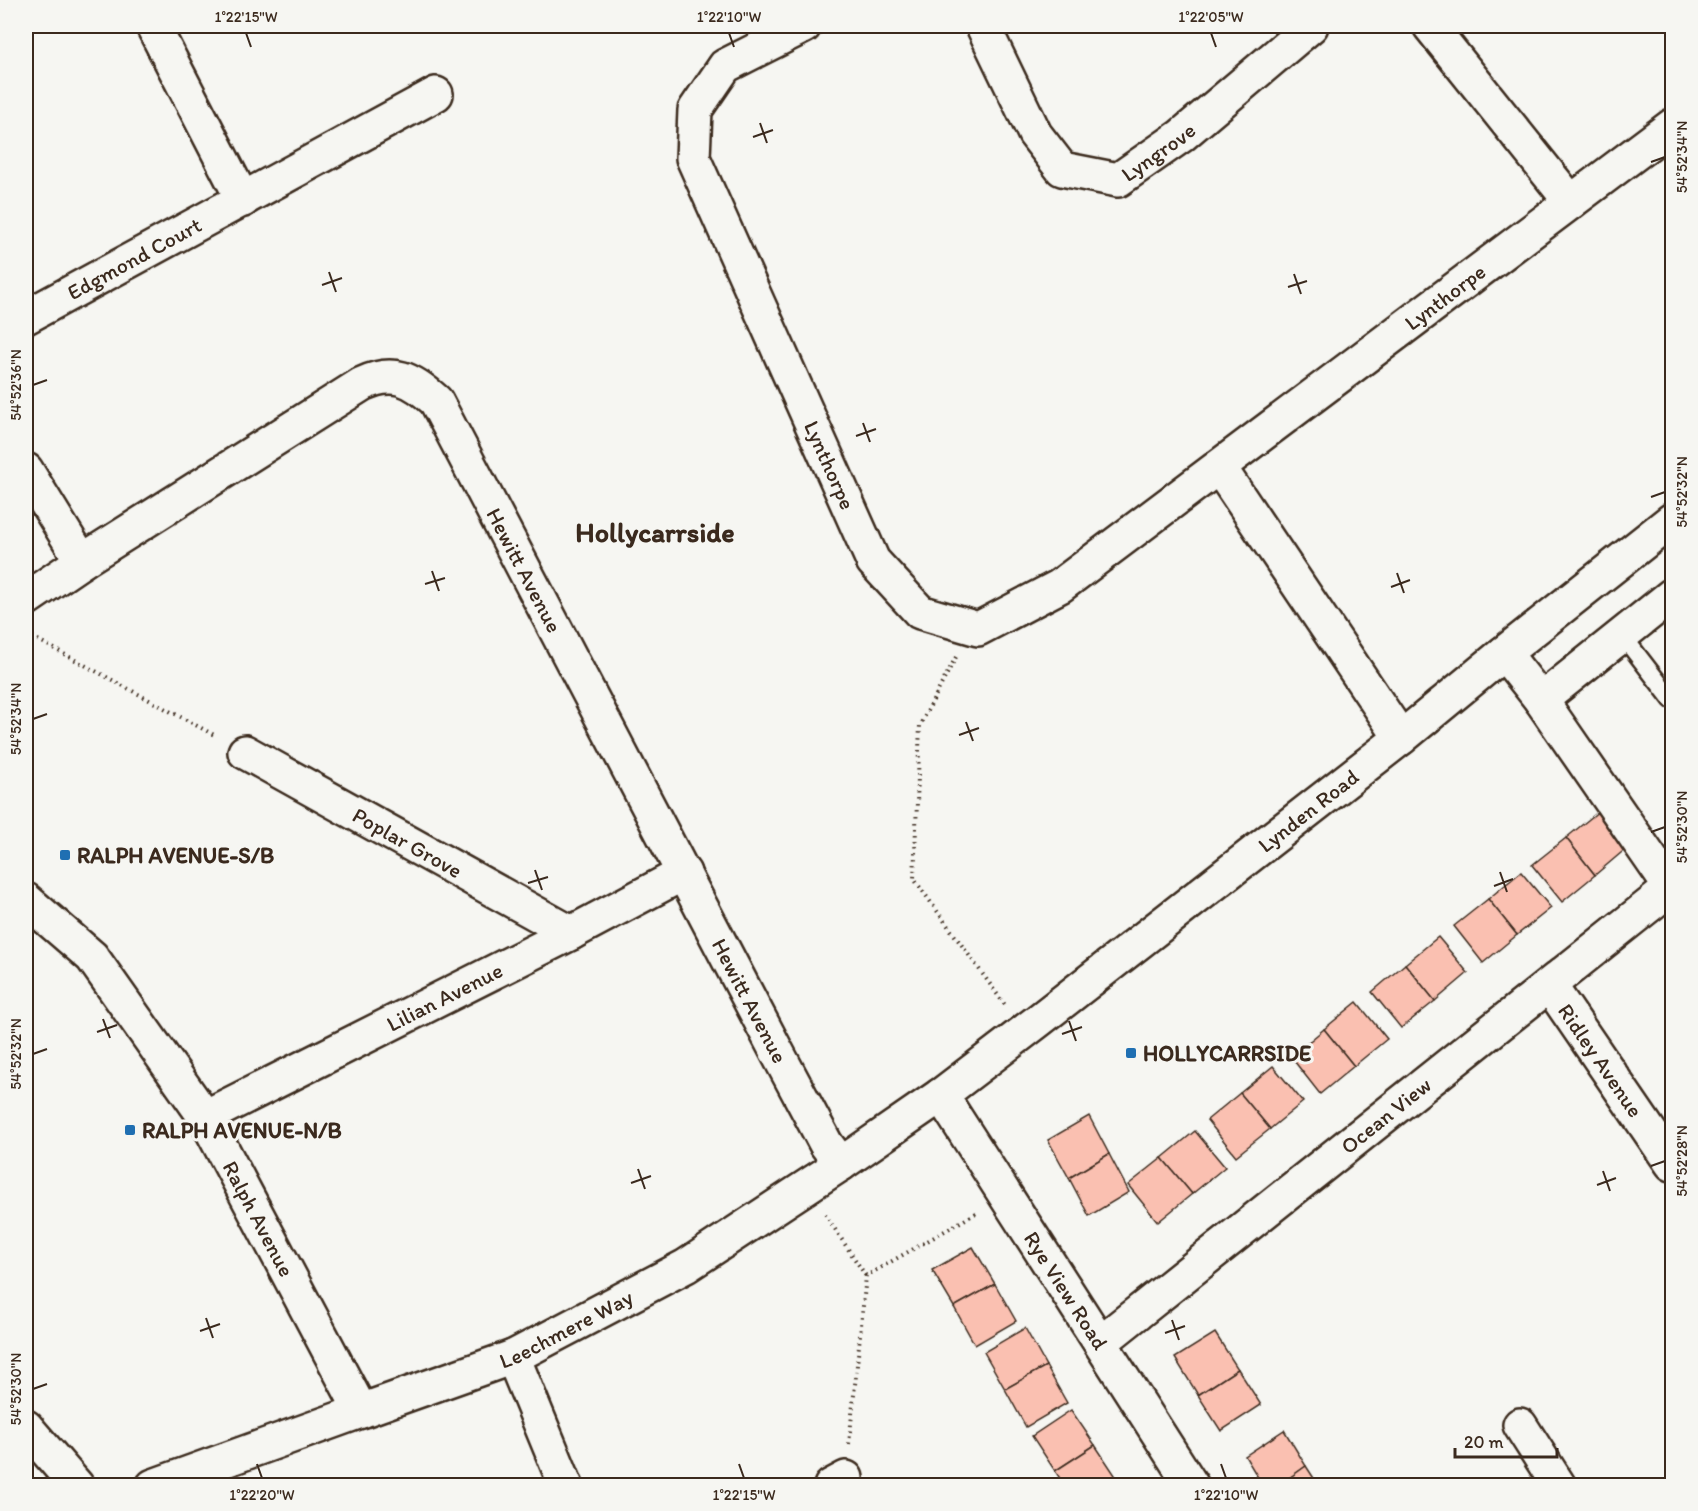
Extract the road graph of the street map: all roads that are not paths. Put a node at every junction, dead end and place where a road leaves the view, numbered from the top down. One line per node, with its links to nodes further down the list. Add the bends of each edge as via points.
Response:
1 (153, 26): 8 (street)
2 (804, 26): 11 (street, Lynthorpe, via 725,66 695,110 693,158 873,561 920,612 978,629 1060,586)
3 (983, 26): 4 (street, Lyngrove, via 1035,134 1062,169 1118,180 1181,136)
4 (1311, 26)
5 (1430, 26): 9 (street)
6 (436, 94): 8 (street, Edgmond Court)
7 (1672, 126): 9 (street, Lynthorpe)
8 (243, 200): 10 (street, Edgmond Court)
9 (1571, 202): 11 (street, Lynthorpe)
10 (26, 317)
11 (1219, 467): 21 (street)
12 (26, 470): 14 (street)
13 (1672, 520): 18 (street, Lynden Road)
14 (82, 561): 16 (street, Hewitt Avenue); 23 (street, Hewitt Avenue, via 362,384 382,376 410,381 436,400)
15 (1672, 595): 17 (street)
16 (26, 599)
17 (1622, 635): 19 (street); 20 (lane)
18 (1504, 653): 19 (street); 21 (street, Lynden Road)
19 (1541, 700): 24 (street)
20 (1672, 700)
21 (1401, 738): 28 (street, Lynden Road)
22 (245, 752): 26 (street, Poplar Grove)
23 (684, 873): 26 (street, Lilian Avenue); 30 (street, Hewitt Avenue, via 826,1144)
24 (1672, 888): 27 (street, Ocean View)
25 (26, 900): 29 (street, Ralph Avenue, via 92,957)
26 (571, 933): 29 (street, Lilian Avenue)
27 (1550, 986): 31 (street, Ridley Avenue); 32 (street, Ocean View)
28 (941, 1095): 30 (street, Leechmere Way); 32 (street, Rye View Road)
29 (205, 1117): 34 (street, Ralph Avenue)
30 (841, 1164): 33 (street, Leechmere Way, via 686,1266)
31 (1672, 1164)
32 (1101, 1342): 40 (street, Rye View Road)
33 (513, 1357): 34 (street, Leechmere Way); 39 (street)
34 (361, 1411): 38 (street, Leechmere Way)
35 (1520, 1425): 41 (street)
36 (26, 1427): 37 (street)
37 (77, 1485)
38 (153, 1485)
39 (566, 1485)
40 (1192, 1485)
41 (1559, 1485)

